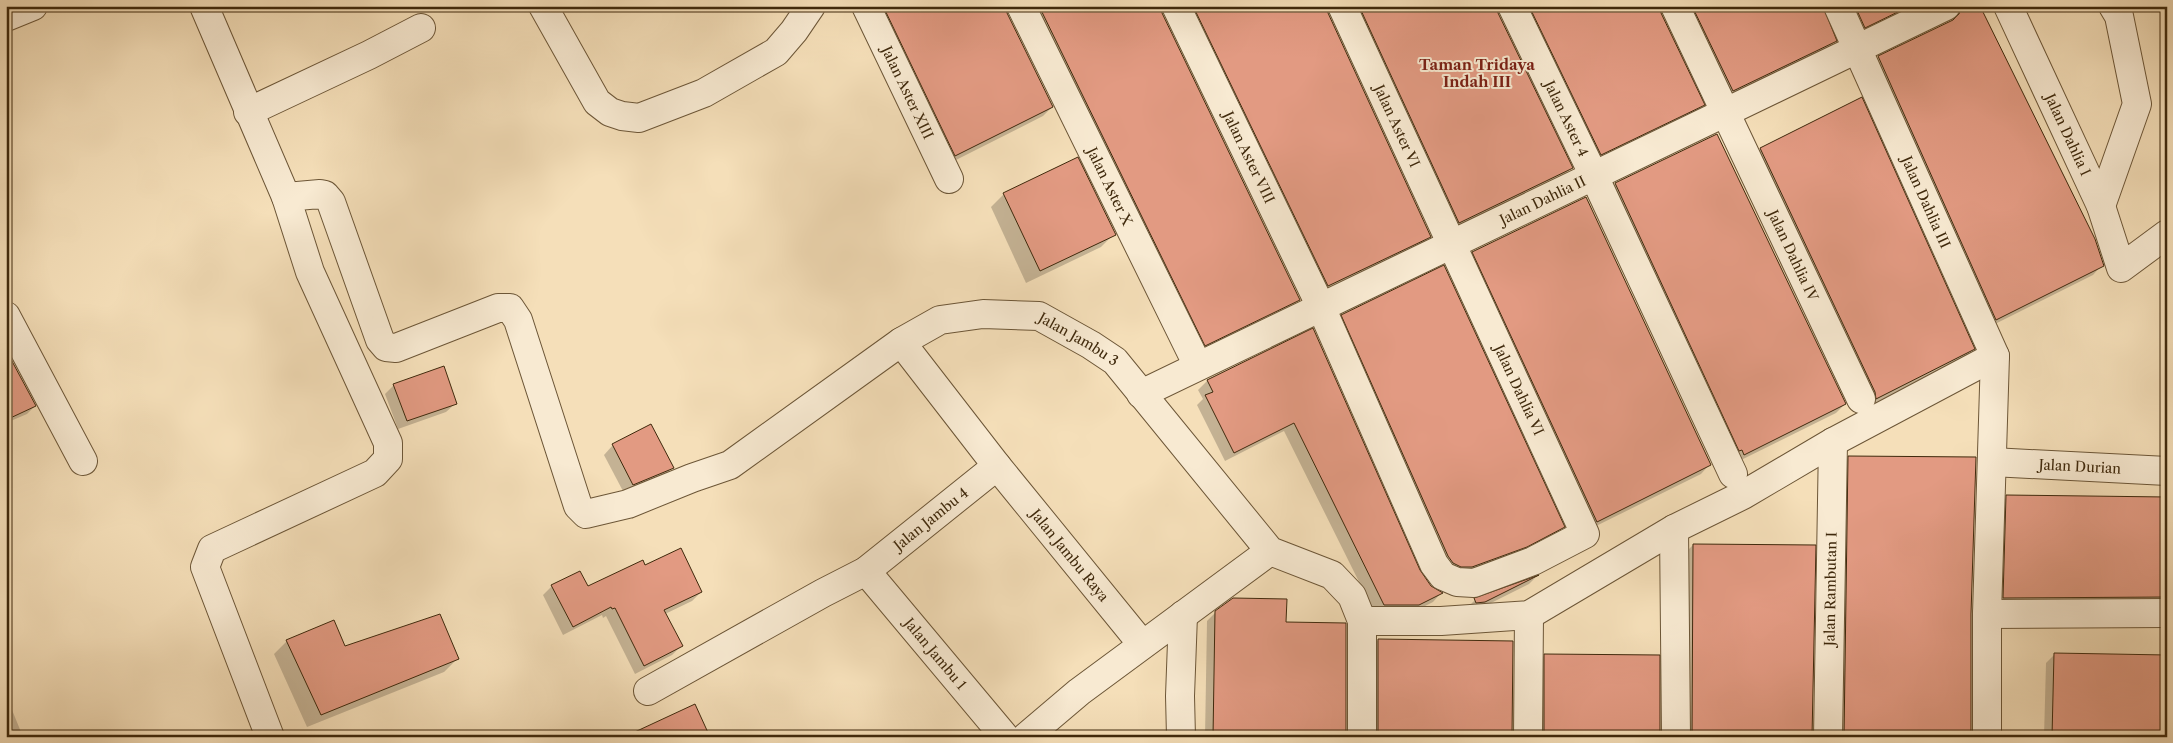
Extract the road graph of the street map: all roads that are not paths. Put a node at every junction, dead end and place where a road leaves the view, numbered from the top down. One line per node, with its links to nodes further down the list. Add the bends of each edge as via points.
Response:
1 (33, 6): 15 (street)
2 (204, 6): 18 (street)
3 (543, 6): 4 (street, via 597,102 610,112 639,118 704,94 776,52)
4 (811, 6)
5 (866, 6): 21 (street, Jalan Aster XIII)
6 (1021, 6): 31 (street, Jalan Aster X)
7 (1176, 6): 26 (street, Jalan Aster VIII)
8 (1342, 6): 25 (street, Jalan Aster VI)
9 (1512, 6): 20 (street, Jalan Aster 4)
10 (1675, 6): 19 (street, Jalan Dahlia IV)
11 (1838, 6): 17 (street, Jalan Dahlia III)
12 (1946, 6): 17 (street, Jalan Dahlia II)
13 (2008, 6): 23 (street, Jalan Dahlia I)
14 (2113, 6): 23 (street, via 2119,16 2137,104)
15 (6, 17)
16 (421, 28): 18 (street)
17 (1858, 49): 19 (street, Jalan Dahlia II); 29 (street, Jalan Dahlia III)
18 (248, 112): 22 (street)
19 (1724, 113): 20 (street, Jalan Dahlia II); 33 (street, Jalan Dahlia IV)
20 (1594, 176): 25 (street, Jalan Dahlia II); 39 (street, Jalan Aster 4)
21 (948, 179)
22 (286, 197): 28 (street, Jalan Jambu 3, via 320,194 331,202 380,340 386,347 396,348 498,308 510,308 518,320 578,506 586,514 628,504 730,465); 51 (street, via 310,272 388,442 388,459 376,473 212,549 205,567)
23 (2101, 206): 24 (street, Jalan Dahlia I, via 2121,268)
24 (2167, 234)
25 (1452, 246): 26 (street, Jalan Dahlia II); 41 (street, Jalan Dahlia VI)
26 (1321, 307): 31 (street, Jalan Dahlia II); 41 (street, Jalan Aster VIII, via 1434,564 1443,576 1457,582 1474,583 1533,561)
27 (6, 316): 30 (street)
28 (901, 342): 32 (street, Jalan Jambu 3, via 940,320 983,314 1039,316 1115,361); 37 (street)
29 (1995, 356): 34 (street); 36 (street)
30 (17, 359): 35 (street)
31 (1198, 366): 32 (street, Jalan Dahlia II)
32 (1141, 394): 42 (street, Jalan Jambu 3)
33 (1860, 399)
34 (1833, 442): 40 (street, via 1743,495); 58 (street, Jalan Rambutan I)
35 (84, 461)
36 (1992, 462): 38 (street, Jalan Durian); 45 (street)
37 (997, 466): 43 (street, Jalan Jambu 4); 49 (street, Jalan Jambu Raya)
38 (2167, 471)
39 (1733, 474)
40 (1674, 529): 47 (street); 57 (street)
41 (1585, 534)
42 (1270, 551): 46 (street); 48 (street, via 1332,575 1352,596)
43 (866, 571): 50 (street, Jalan Jambu 4); 52 (street, Jalan Jambu 1)
44 (2167, 613): 45 (street)
45 (1987, 614): 59 (street)
46 (1183, 615): 49 (street); 54 (street)
47 (1529, 615): 48 (street); 56 (street)
48 (1362, 621): 55 (street)
49 (1142, 644): 53 (street)
50 (648, 691)
51 (270, 737)
52 (1005, 737)
53 (1026, 737)
54 (1181, 737)
55 (1362, 737)
56 (1528, 737)
57 (1676, 737)
58 (1828, 737)
59 (1986, 737)

